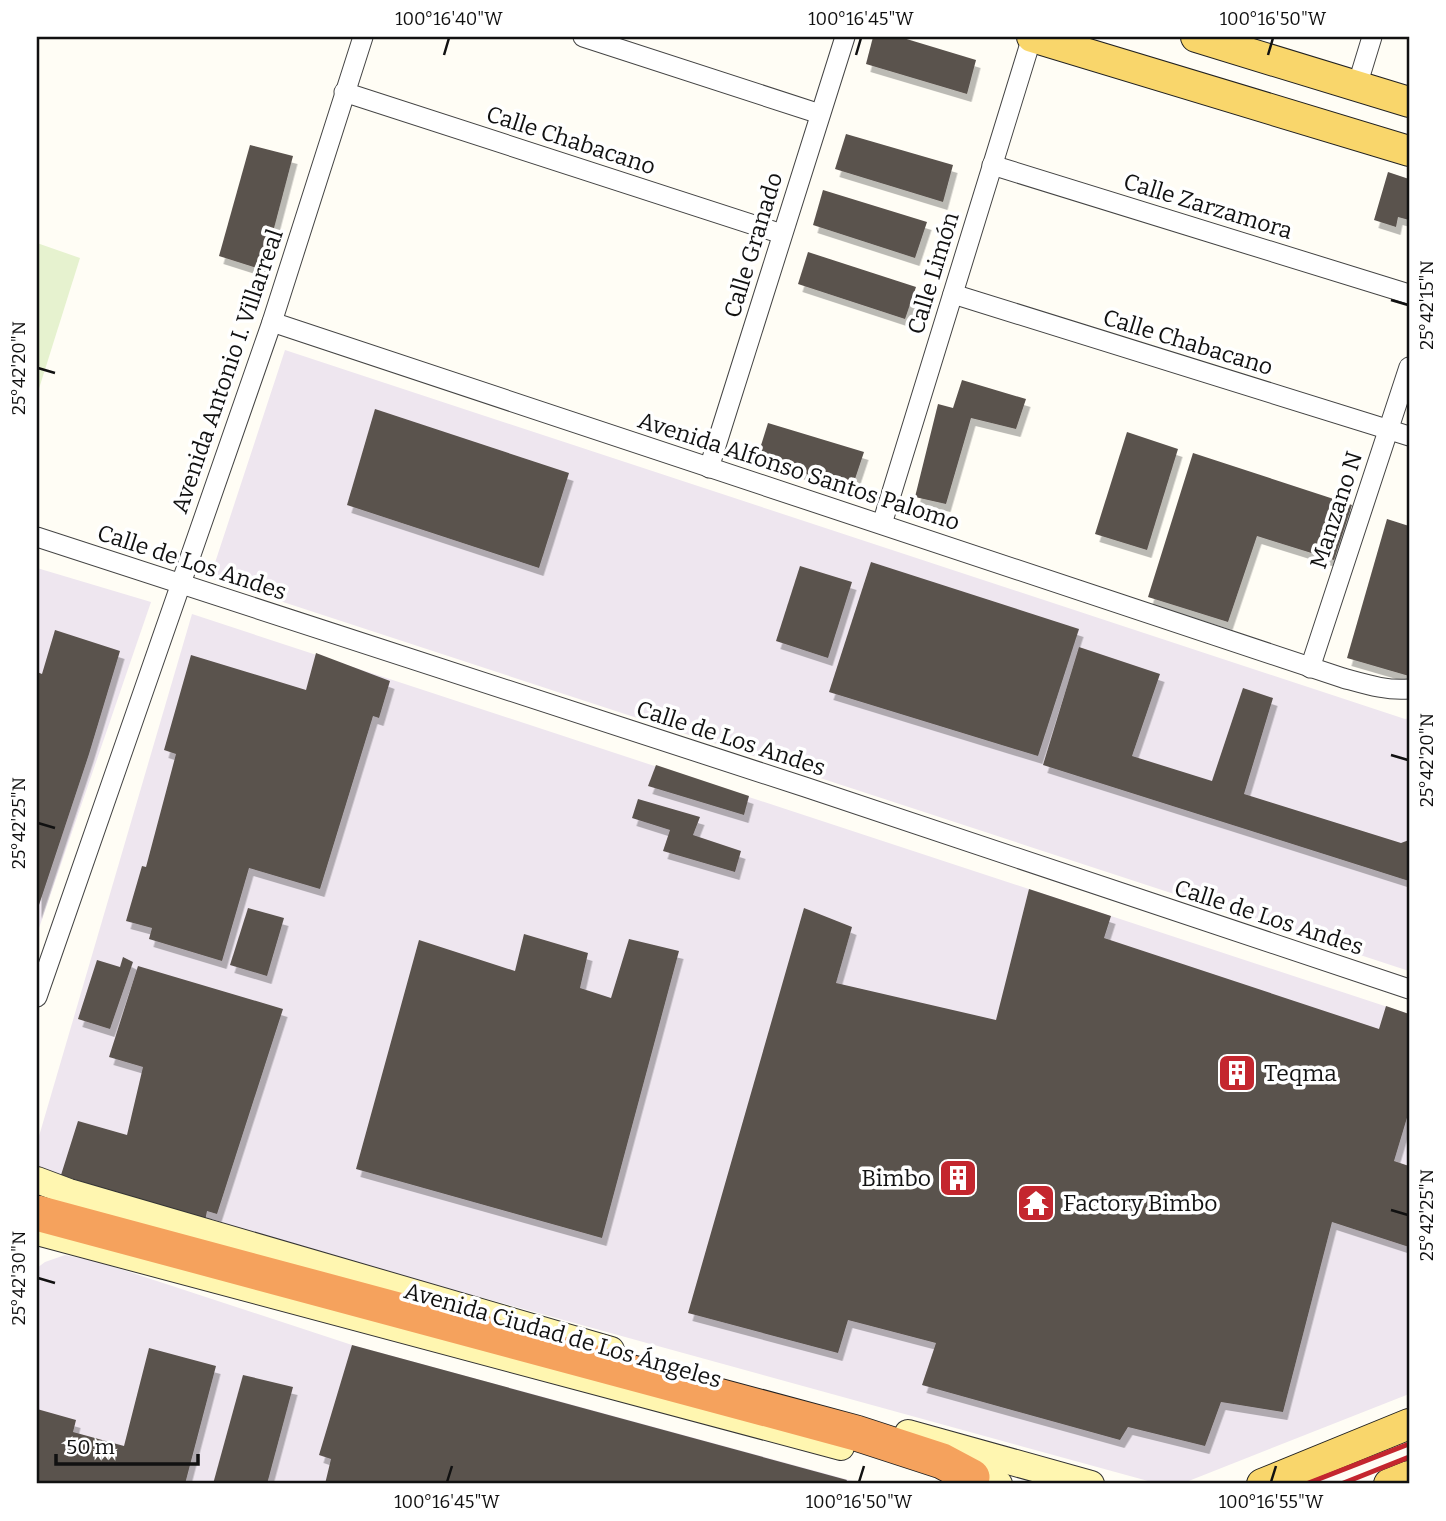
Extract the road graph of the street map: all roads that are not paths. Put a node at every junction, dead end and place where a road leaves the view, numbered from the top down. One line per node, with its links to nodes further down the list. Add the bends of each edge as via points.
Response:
1 (363, 37): 8 (street, Avenida Antonio I. Villarreal)
2 (583, 37): 10 (street)
3 (845, 37): 10 (street, Calle Granado)
4 (1032, 37): 11 (main road); 12 (street, Calle Limón)
5 (1372, 37): 7 (street)
6 (1212, 39): 7 (main road)
7 (1357, 86): 9 (main road)
8 (344, 92): 13 (street, Calle Chabacano); 16 (street, Avenida Antonio I. Villarreal)
9 (1409, 102)
10 (820, 114): 13 (street, Calle Granado)
11 (1409, 151)
12 (992, 165): 14 (street, Calle Limón); 15 (street, Calle Zarzamora)
13 (782, 234): 20 (street, Calle Granado)
14 (953, 294): 18 (street, Calle Chabacano); 21 (street, Calle Limón)
15 (1409, 294)
16 (272, 322): 20 (street, Avenida Alfonso Santos Palomo); 23 (street, Avenida Antonio I. Villarreal)
17 (1409, 367): 18 (street, Manzano N)
18 (1389, 429): 19 (street, Calle Chabacano); 24 (street, Manzano N)
19 (1409, 436)
20 (709, 468): 21 (street, Avenida Alfonso Santos Palomo)
21 (882, 524): 24 (street, Avenida Alfonso Santos Palomo)
22 (37, 537): 23 (street, Calle de Los Andes)
23 (180, 584): 26 (street, Calle de Los Andes); 27 (street, Avenida Antonio I. Villarreal)
24 (1310, 668): 25 (street, Avenida Alfonso Santos Palomo, via 1374,687)
25 (1409, 689)
26 (1409, 989)
27 (37, 997)
28 (37, 1180): 33 (main road, Avenida Ciudad de Los Ángeles, via 645,1360)
29 (40, 1233): 32 (main road, Avenida Ciudad de Los Ángeles, via 686,1407); 32 (highway, via 571,1355 913,1450)
30 (1409, 1424): 34 (main road)
31 (1409, 1476): 35 (main road)
32 (985, 1481)
33 (1091, 1484)
34 (1262, 1484)
35 (1389, 1484)

